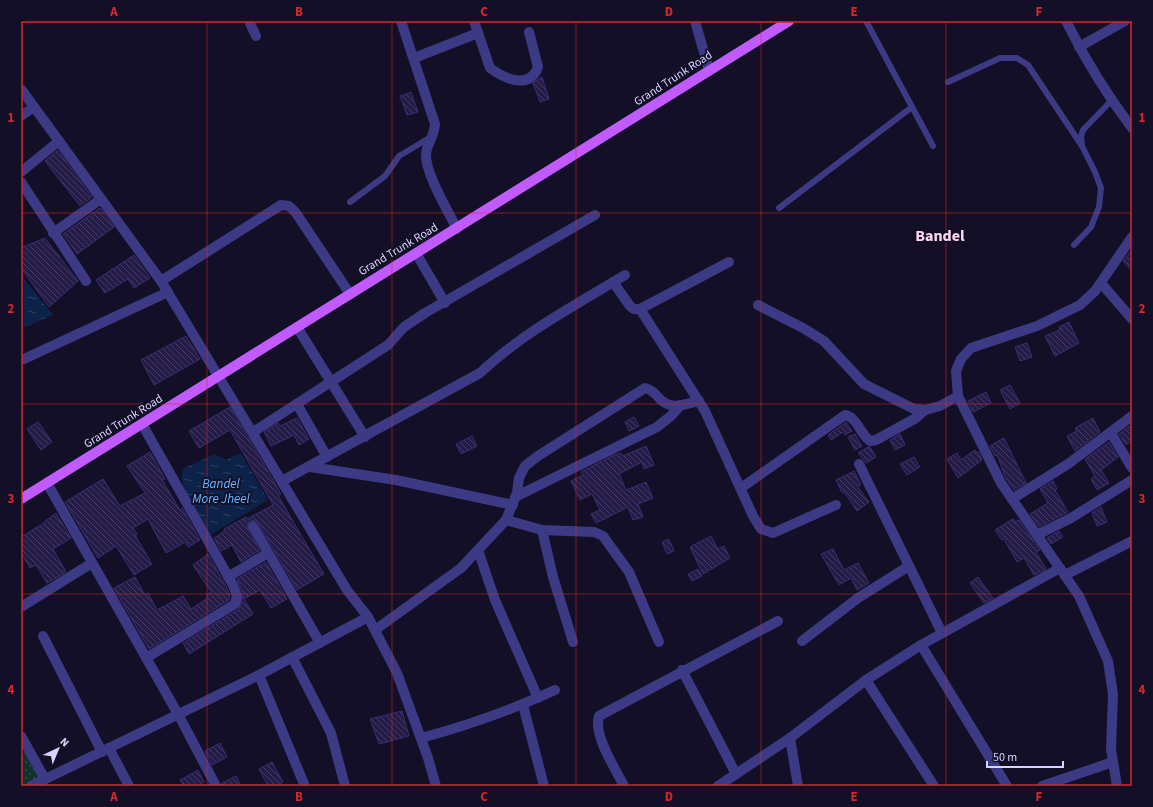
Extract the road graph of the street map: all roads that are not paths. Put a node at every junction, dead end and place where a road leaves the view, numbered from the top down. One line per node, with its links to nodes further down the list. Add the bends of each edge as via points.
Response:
1 (249, 21): 11 (street)
2 (401, 21): 13 (street)
3 (474, 21): 10 (street)
4 (695, 21): 14 (street)
5 (789, 21): 14 (main road, Grand Trunk Road)
6 (866, 21): 19 (lane)
7 (1066, 21): 12 (street)
8 (1125, 21): 12 (street)
9 (529, 32): 10 (street, via 538,67 533,77 525,81 516,81 490,68)
10 (478, 33): 13 (street)
11 (256, 36)
12 (1079, 47): 17 (street)
13 (414, 58): 22 (street, via 435,124)
14 (709, 70): 32 (main road, Grand Trunk Road)
15 (948, 82): 25 (lane, via 1000,58 1018,58 1028,65)
16 (21, 89): 18 (street)
17 (1111, 101): 21 (street); 25 (lane, via 1083,130)
18 (34, 107): 20 (street); 23 (street)
19 (912, 107): 24 (lane); 30 (lane)
20 (21, 116)
21 (1130, 123)
22 (434, 135): 29 (lane, via 399,156 386,176); 32 (street, via 426,154 428,169)
23 (60, 141): 26 (street); 28 (street)
24 (933, 146)
25 (1082, 146): 35 (lane, via 1096,172 1101,188 1099,207 1091,227)
26 (21, 172)
27 (21, 182): 33 (street)
28 (101, 199): 33 (street); 40 (street)
29 (350, 202)
30 (779, 208)
31 (595, 215): 45 (street)
32 (457, 229): 36 (main road, Grand Trunk Road)
33 (53, 233): 39 (street)
34 (1132, 237): 42 (street)
35 (1074, 245)
36 (416, 253): 44 (main road, Grand Trunk Road); 45 (street)
37 (729, 262): 47 (street)
38 (625, 275): 41 (street)
39 (86, 281)
40 (161, 281): 43 (street); 44 (street, via 281,205 289,206 296,213)
41 (613, 282): 47 (street, via 630,306); 62 (street, via 522,339 480,373)
42 (1101, 283): 48 (street); 53 (street, via 1080,305 1063,315 971,348 961,358 956,371)
43 (168, 292): 50 (street); 51 (street)
44 (350, 294): 49 (main road, Grand Trunk Road)
45 (445, 303): 52 (street, via 404,327 388,345)
46 (758, 305): 57 (street, via 824,341 864,384 914,409)
47 (640, 309): 54 (street)
48 (1132, 319)
49 (297, 327): 51 (main road, Grand Trunk Road); 52 (street)
50 (24, 359)
51 (220, 376): 59 (main road, Grand Trunk Road); 60 (street)
52 (331, 383): 55 (street); 62 (street)
53 (958, 396): 57 (street, via 940,406); 72 (street, via 1001,483)
54 (699, 401): 56 (street); 70 (street)
55 (298, 404): 60 (street); 63 (street)
56 (681, 405): 73 (street, via 658,427); 73 (street, via 665,405 646,388 636,393 526,466 519,478)
57 (925, 410): 70 (street, via 916,418 870,441 853,419 845,415)
58 (1132, 416): 61 (street)
59 (142, 424): 69 (main road, Grand Trunk Road); 85 (street)
60 (253, 432): 68 (street)
61 (1111, 433): 66 (street); 72 (street)
62 (365, 437): 63 (street)
63 (328, 457): 65 (street)
64 (859, 464): 83 (street)
65 (310, 467): 68 (street); 73 (street)
66 (1132, 468)
67 (1132, 480): 78 (street, via 1071,518)
68 (282, 481): 87 (street, via 347,590)
69 (46, 484): 71 (main road, Grand Trunk Road); 82 (street)
70 (741, 488): 74 (street, via 753,516 765,532 773,533)
71 (21, 499)
72 (1012, 499): 78 (street)
73 (514, 501): 75 (street)
74 (836, 505)
75 (506, 520): 77 (street); 80 (street)
76 (253, 526): 81 (street)
77 (542, 530): 93 (street); 94 (street, via 594,532 603,536 629,572)
78 (1037, 535): 84 (street)
79 (1132, 541): 84 (street)
80 (478, 550): 89 (street, via 461,568); 103 (street, via 495,600)
81 (268, 553): 85 (street); 95 (street)
82 (92, 563): 86 (street); 98 (street)
83 (909, 566): 90 (street); 92 (street, via 858,598)
84 (1062, 572): 90 (street); 110 (street, via 1079,596 1108,661 1113,694)
85 (228, 577): 98 (street, via 237,596 235,604)
86 (21, 607)
87 (368, 617): 89 (street); 95 (street)
88 (778, 620): 99 (street)
89 (375, 630): 107 (street, via 397,673)
90 (942, 633): 96 (street)
91 (43, 636): 109 (street)
92 (802, 641)
93 (573, 642)
94 (659, 642)
95 (320, 643): 97 (street)
96 (921, 645): 101 (street); 124 (street)
97 (292, 657): 100 (street); 117 (street, via 331,733)
98 (146, 658): 105 (street)
99 (682, 670): 111 (street); 120 (street, via 599,716 596,724 599,734)
100 (259, 675): 105 (street); 113 (street)
101 (866, 680): 108 (street); 123 (street)
102 (556, 690): 103 (street)
103 (538, 698): 104 (street)
104 (523, 705): 107 (street, via 467,726); 119 (street)
105 (178, 714): 109 (street); 116 (street)
106 (21, 736): 112 (street)
107 (421, 738): 118 (street)
108 (790, 738): 111 (street); 122 (street)
109 (105, 750): 112 (street); 115 (street)
110 (1113, 762): 125 (street); 126 (street)
111 (736, 774): 121 (street)
112 (45, 779): 114 (street)
113 (304, 784)
114 (31, 786)
115 (130, 786)
116 (216, 786)
117 (345, 786)
118 (436, 786)
119 (544, 786)
120 (624, 786)
121 (718, 786)
122 (798, 786)
123 (934, 786)
124 (1007, 786)
125 (1042, 786)
126 (1116, 786)

